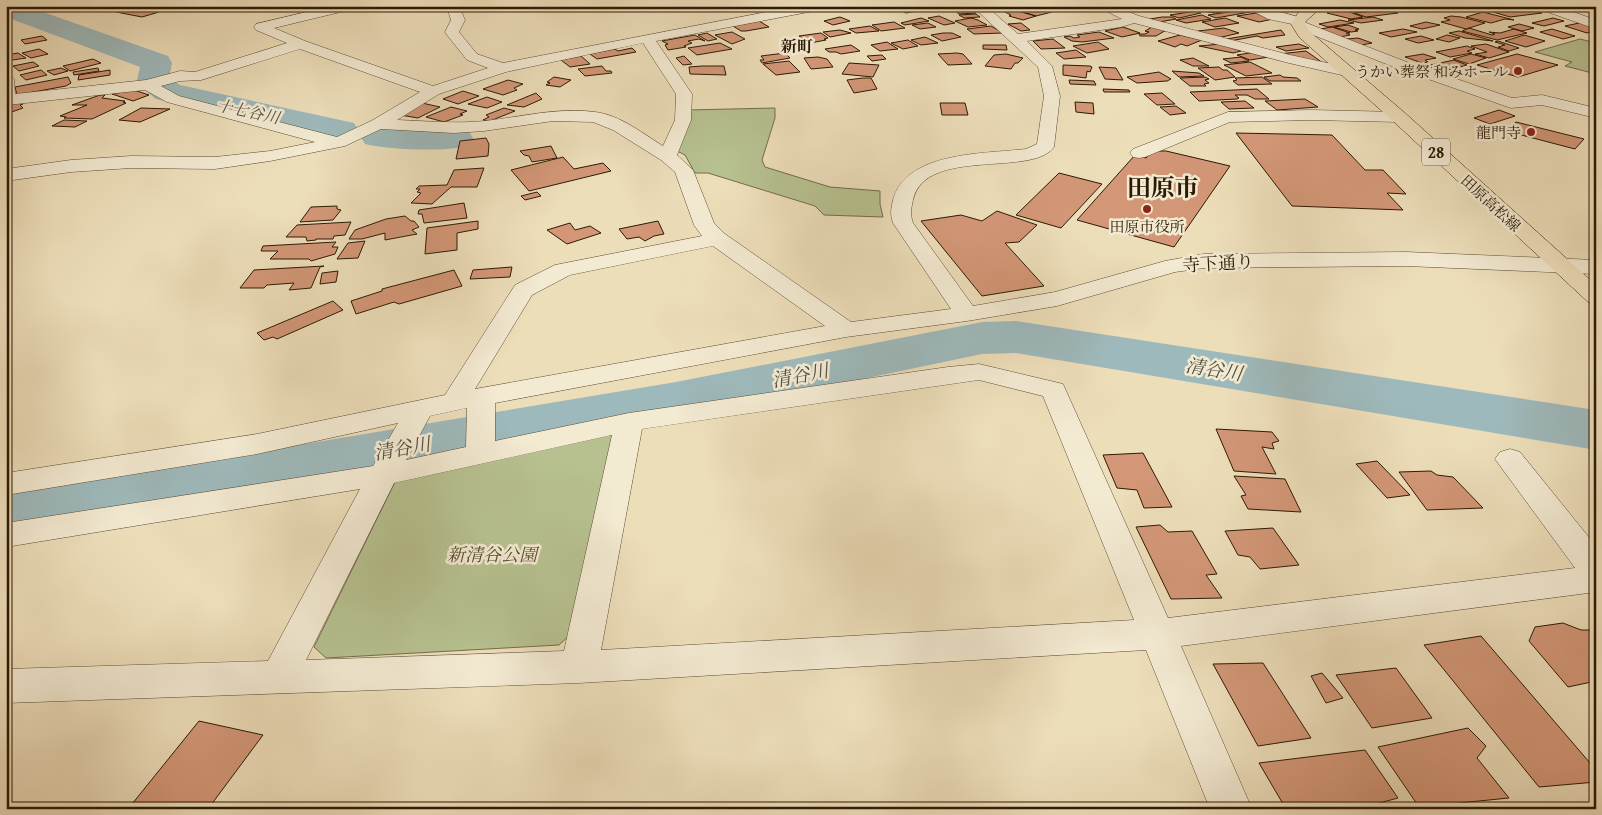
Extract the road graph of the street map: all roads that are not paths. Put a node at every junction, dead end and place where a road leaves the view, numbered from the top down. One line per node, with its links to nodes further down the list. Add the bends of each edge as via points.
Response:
1 (349, 6): 14 (street, via 261,27)
2 (450, 6): 15 (street, via 458,20 452,32 472,57)
3 (819, 6): 12 (street)
4 (978, 6): 13 (street)
5 (1102, 6): 9 (street)
6 (1249, 6): 10 (street)
7 (1317, 6): 10 (main road)
8 (1543, 6): 11 (street)
9 (1134, 19): 13 (street); 16 (street)
10 (1298, 22): 16 (main road, 田原高松線 / 28, via 1304,34); 20 (street, via 1399,64 1511,103 1542,100)
11 (1596, 25)
12 (647, 38): 15 (street); 25 (street, via 684,94 683,120)
13 (1016, 38): 31 (street, via 1045,66 1052,96 1046,147 1030,154 951,163 931,169 906,189 900,214 903,223)
14 (300, 44): 18 (street, via 196,77 180,76); 19 (street)
15 (502, 68): 19 (street)
16 (1346, 71): 21 (main road, 田原高松線 / 28)
17 (6, 79): 18 (street, via 7,100)
18 (147, 85): 23 (street, via 173,99)
19 (432, 91): 22 (street)
20 (1596, 113)
21 (1399, 117): 24 (street, via 1228,117); 28 (main road, 田原高松線 / 28)
22 (379, 124): 23 (street); 25 (street, via 454,128 553,116 595,117 619,126)
23 (339, 142): 26 (street, via 215,163 131,162)
24 (1140, 153)
25 (667, 156): 27 (street, via 684,170 704,226)
26 (6, 175)
27 (717, 239): 32 (street); 33 (street, via 563,270 523,290)
28 (1560, 266): 29 (street, 寺下通り); 30 (main road, 田原高松線 / 28); 31 (street, 寺下通り, via 1406,259 1204,261 1173,266 1057,299)
29 (1596, 267)
30 (1596, 297)
31 (967, 314): 32 (street, 寺下通り)
32 (846, 330): 34 (street, 寺下通り)
33 (454, 402): 34 (street, 寺下通り); 35 (street, 寺下通り)
34 (481, 402): 37 (street)
35 (416, 414): 39 (street); 40 (street, 寺下通り, via 257,444)
36 (629, 422): 37 (street); 44 (street, via 979,372 1054,390); 45 (street)
37 (480, 449): 39 (street)
38 (1510, 459): 42 (street)
39 (386, 470): 41 (street); 46 (street)
40 (6, 484)
41 (6, 535)
42 (1596, 571)
43 (1596, 579): 44 (street)
44 (1158, 634): 45 (street); 48 (street)
45 (579, 667): 46 (street)
46 (279, 676): 47 (street)
47 (6, 686)
48 (1231, 809)

